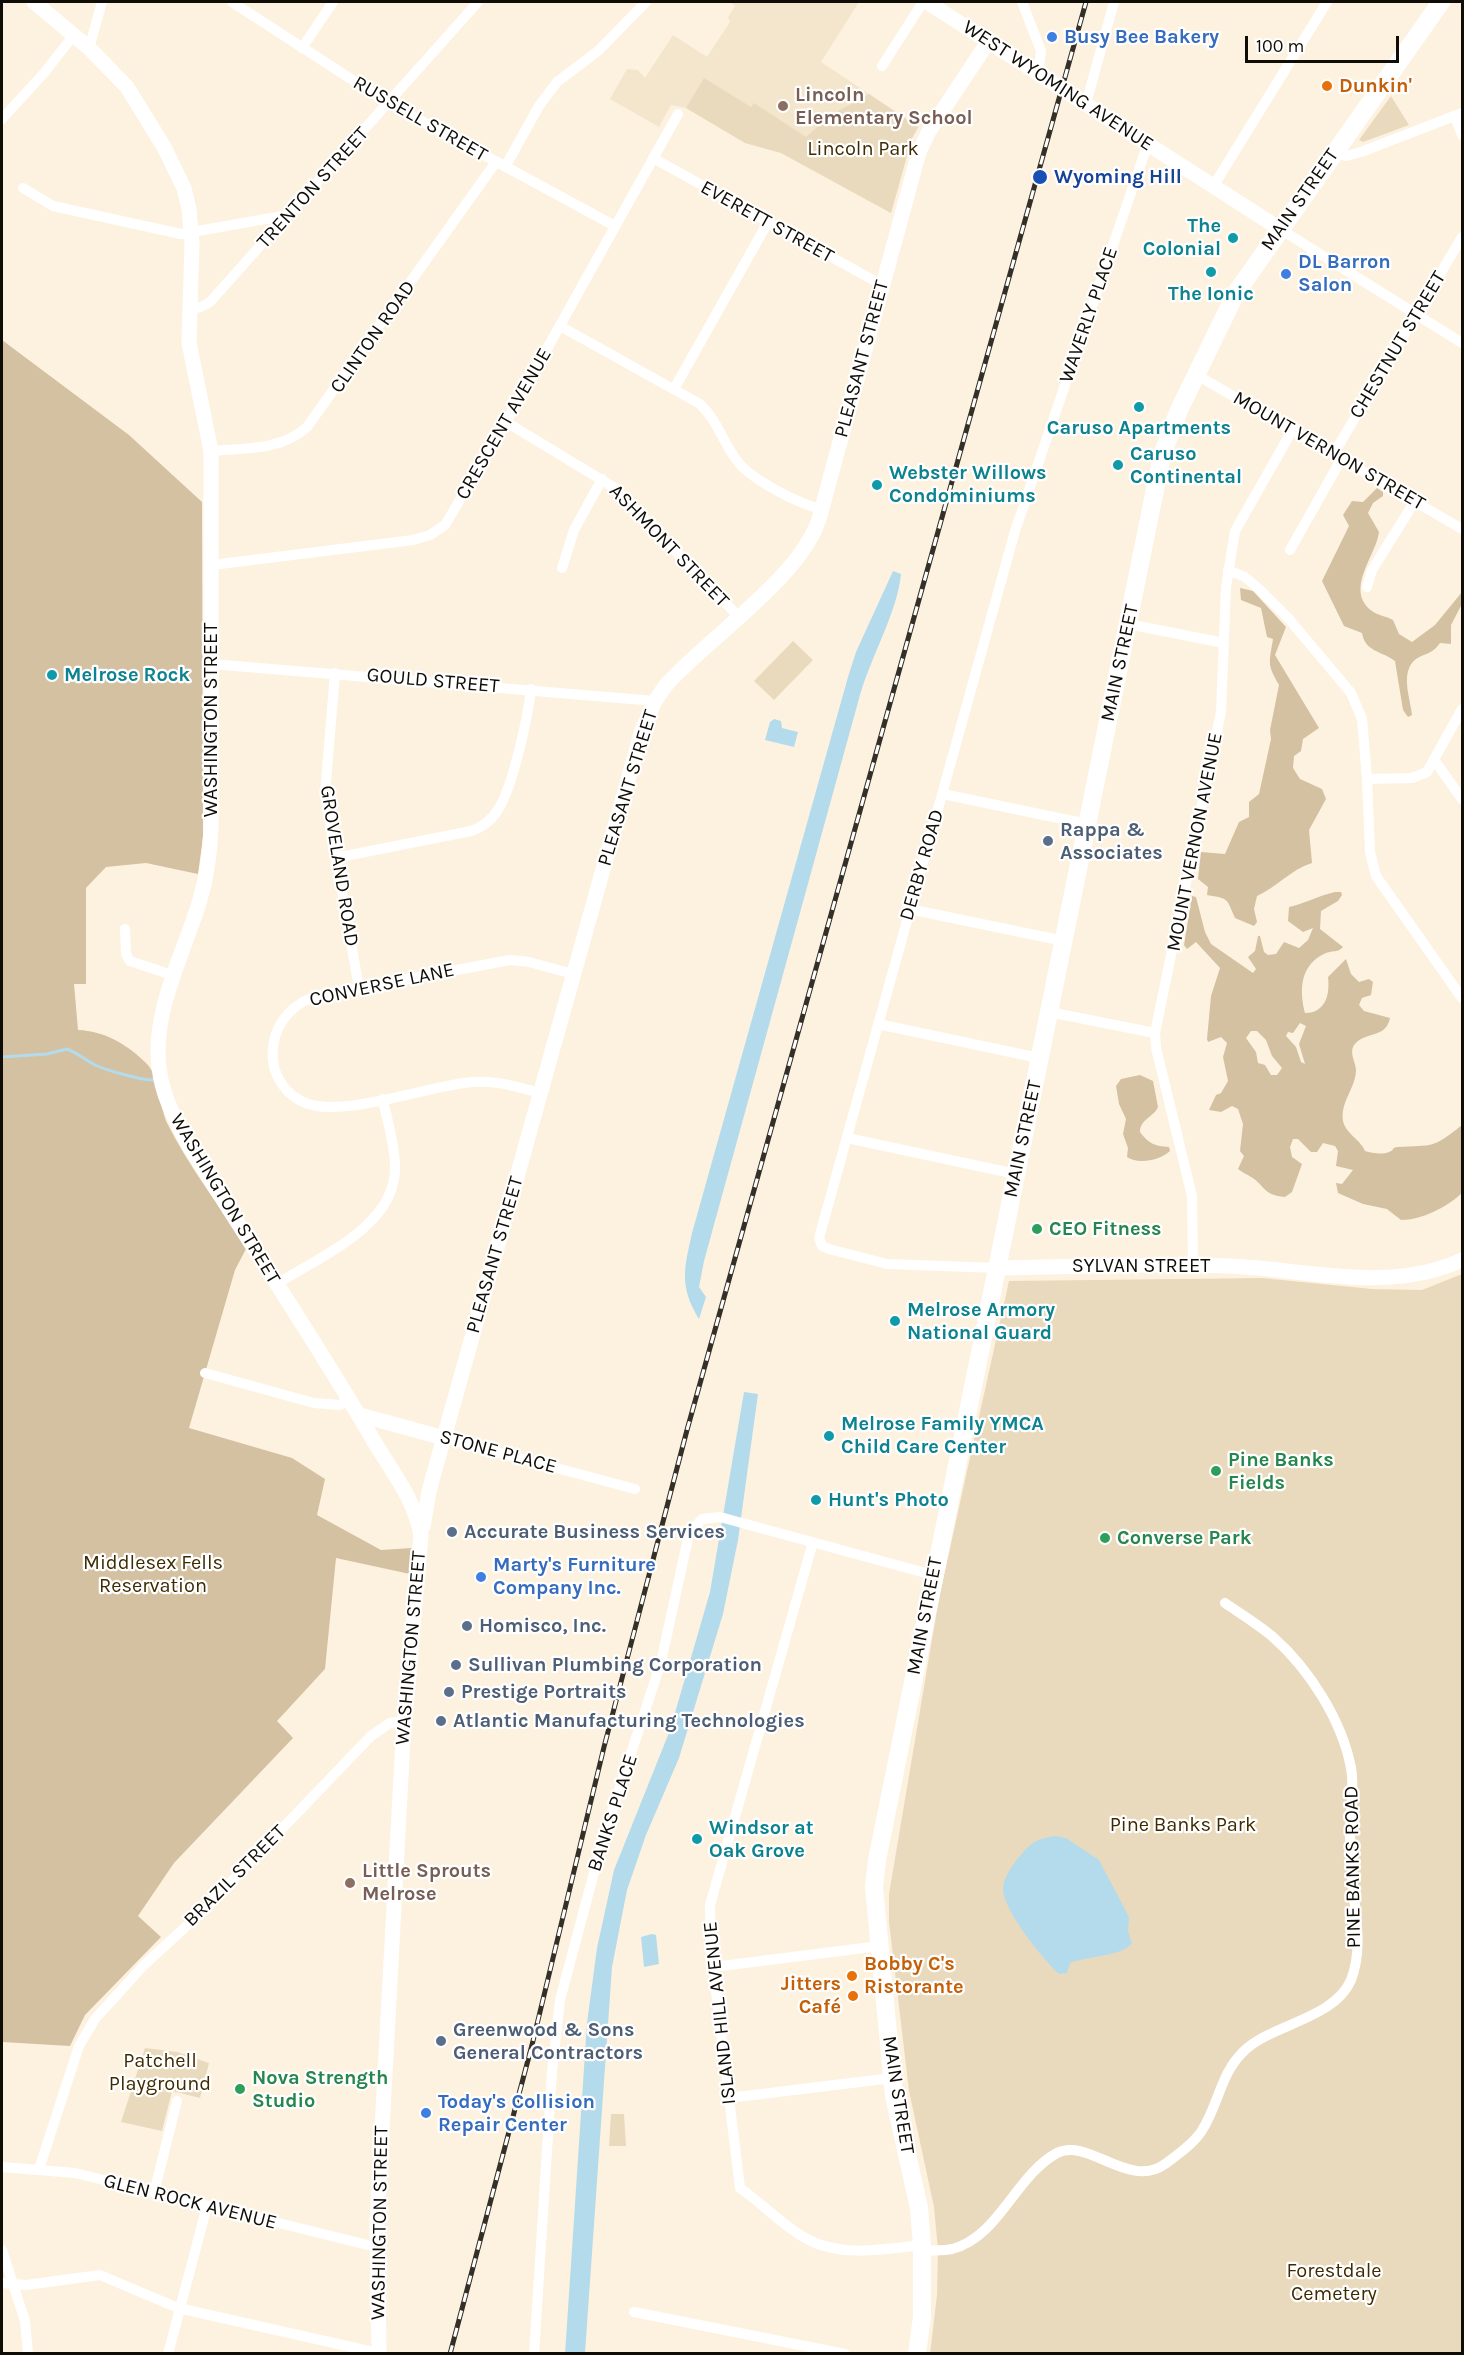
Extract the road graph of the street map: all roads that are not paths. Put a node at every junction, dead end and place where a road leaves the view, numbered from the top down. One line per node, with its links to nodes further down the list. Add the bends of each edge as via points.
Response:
1 (34, 2): 12 (main road, WASHINGTON STREET)
2 (102, 2): 14 (street)
3 (232, 2): 15 (street, RUSSELL STREET)
4 (333, 2): 15 (street)
5 (478, 2): 18 (street, TRENTON STREET)
6 (646, 2): 27 (street, CLINTON ROAD, via 598,51 556,82)
7 (925, 2): 13 (main road, WEST WYOMING AVENUE); 16 (street)
8 (1022, 2): 17 (street, via 1041,51)
9 (1114, 2): 19 (street)
10 (1327, 2): 28 (street)
11 (1441, 2): 25 (main road, MAIN STREET)
12 (74, 35): 14 (main road, WASHINGTON STREET); 22 (street)
13 (987, 42): 17 (main road, WEST WYOMING AVENUE); 36 (main road, PLEASANT STREET, via 923,142)
14 (89, 48): 34 (main road, WASHINGTON STREET, via 127,87 164,147 184,188)
15 (302, 48): 18 (street, RUSSELL STREET)
16 (882, 66)
17 (1038, 74): 19 (main road, WEST WYOMING AVENUE)
18 (388, 103): 27 (street, RUSSELL STREET); 30 (street, TRENTON STREET)
19 (1086, 104): 24 (main road, WEST WYOMING AVENUE)
20 (678, 114): 26 (street, CRESCENT AVENUE)
21 (1459, 115): 23 (street); 25 (street, via 1360,152 1346,156)
22 (2, 119)
23 (1462, 135)
24 (1148, 143): 28 (main road, WEST WYOMING AVENUE); 48 (street, WAVERLY PLACE)
25 (1334, 153): 33 (main road, MAIN STREET)
26 (653, 158): 31 (street, EVERETT STREET); 32 (street, CRESCENT AVENUE)
27 (500, 164): 32 (street, RUSSELL STREET); 45 (street, CLINTON ROAD, via 307,427 277,444)
28 (1214, 185): 33 (main road, WEST WYOMING AVENUE)
29 (23, 188): 34 (street, via 52,206 181,234)
30 (288, 215): 34 (street); 37 (street, TRENTON STREET, via 210,302)
31 (768, 222): 36 (street, EVERETT STREET); 42 (street)
32 (615, 226): 39 (street, CRESCENT AVENUE)
33 (1280, 229): 38 (street); 41 (main road, MAIN STREET, via 1236,293)
34 (192, 233): 37 (main road, WASHINGTON STREET)
35 (1462, 237): 38 (street, CHESTNUT STREET)
36 (882, 285): 50 (main road, PLEASANT STREET)
37 (189, 309): 45 (main road, WASHINGTON STREET, via 189,350)
38 (1416, 316): 40 (street); 46 (street, CHESTNUT STREET)
39 (560, 326): 42 (street); 43 (street, CRESCENT AVENUE)
40 (1462, 343)
41 (1195, 374): 44 (street, MOUNT VERNON STREET); 58 (main road, MAIN STREET, via 1164,446)
42 (674, 389): 50 (street, via 708,412 745,469 801,503)
43 (506, 422): 47 (street, ASHMONT STREET); 53 (street, CRESCENT AVENUE, via 452,516 430,535)
44 (1293, 429): 46 (street, MOUNT VERNON STREET); 55 (street, MOUNT VERNON AVENUE, via 1236,527)
45 (210, 452): 53 (main road, WASHINGTON STREET)
46 (1338, 456): 49 (street, MOUNT VERNON STREET); 52 (street, CHESTNUT STREET)
47 (602, 479): 54 (street, via 574,530); 57 (street, ASHMONT STREET, via 633,505)
48 (1030, 487): 67 (street, DERBY ROAD)
49 (1415, 501): 51 (street, MOUNT VERNON STREET); 56 (street, via 1372,570)
50 (821, 509): 57 (main road, PLEASANT STREET, via 814,533 801,554)
51 (1462, 529)
52 (1290, 550)
53 (212, 566): 60 (main road, WASHINGTON STREET)
54 (562, 568)
55 (1228, 570): 59 (street, MOUNT VERNON AVENUE); 66 (street, via 1245,577 1260,590 1347,687 1362,719)
56 (1367, 587)
57 (738, 616): 63 (main road, PLEASANT STREET, via 671,679)
58 (1128, 624): 59 (street); 69 (main road, MAIN STREET)
59 (1224, 642): 80 (street, MOUNT VERNON AVENUE, via 1219,720)
60 (211, 664): 61 (street, GOULD STREET); 75 (main road, WASHINGTON STREET, via 208,861 201,898)
61 (335, 673): 62 (street, GOULD STREET); 70 (street, GROVELAND ROAD, via 325,794)
62 (531, 689): 63 (street, GOULD STREET); 70 (street, via 528,715 504,797 487,822 471,831)
63 (655, 701): 74 (main road, PLEASANT STREET, via 638,742)
64 (1462, 710): 65 (street)
65 (1435, 761): 66 (street, via 1420,776); 68 (street)
66 (1367, 779): 77 (street, via 1370,852 1376,876)
67 (943, 794): 69 (street); 71 (street, DERBY ROAD)
68 (1462, 799)
69 (1087, 824): 73 (main road, MAIN STREET)
70 (335, 858): 76 (street, GROVELAND ROAD)
71 (909, 909): 73 (street); 79 (street, DERBY ROAD)
72 (125, 928): 75 (street, via 130,961)
73 (1064, 941): 78 (main road, MAIN STREET)
74 (573, 974): 76 (street, CONVERSE LANE, via 510,960); 82 (main road, PLEASANT STREET)
75 (175, 976): 90 (main road, WASHINGTON STREET, via 158,1040 164,1094 188,1144)
76 (359, 988): 83 (street, CONVERSE LANE, via 312,998 291,1009 275,1033 273,1062 286,1088 310,1105 333,1108)
77 (1462, 998)
78 (1049, 1012): 80 (street); 81 (main road, MAIN STREET)
79 (878, 1024): 81 (street); 84 (street, DERBY ROAD)
80 (1155, 1033): 88 (street, MOUNT VERNON AVENUE, via 1192,1196)
81 (1040, 1058): 85 (main road, MAIN STREET)
82 (540, 1093): 83 (street, CONVERSE LANE, via 497,1082 473,1082); 94 (main road, PLEASANT STREET)
83 (383, 1099): 90 (street, via 395,1168 384,1206 363,1230)
84 (847, 1138): 85 (street); 86 (street, DERBY ROAD)
85 (1016, 1174): 89 (main road, MAIN STREET)
86 (820, 1244): 89 (street, SYLVAN STREET, via 887,1264)
87 (1462, 1260): 88 (main road, SYLVAN STREET, via 1423,1274 1382,1279)
88 (1193, 1266): 89 (main road, SYLVAN STREET)
89 (997, 1268): 98 (main road, MAIN STREET)
90 (277, 1284): 92 (main road, WASHINGTON STREET)
91 (205, 1373): 92 (street, via 320,1404 340,1404)
92 (351, 1399): 93 (main road, WASHINGTON STREET)
93 (360, 1415): 94 (main road, STONE PLACE); 96 (main road, WASHINGTON STREET, via 405,1490)
94 (444, 1438): 95 (street, STONE PLACE); 96 (main road, PLEASANT STREET)
95 (635, 1489)
96 (421, 1536): 100 (main road, WASHINGTON STREET)
97 (813, 1542): 98 (street, BANKS PLACE); 102 (street, ISLAND HILL AVENUE, via 710,1905); 119 (street, BANKS PLACE, via 720,1517 702,1519 689,1534 661,1662 603,1839 563,1984 552,2072)
98 (933, 1575): 101 (main road, MAIN STREET, via 877,1860 874,1887)
99 (1225, 1603): 111 (street, PINE BANKS ROAD, via 1273,1637 1312,1683 1341,1736 1351,1770 1350,1839 1358,1936 1351,1980 1312,2015 1265,2037 1242,2053 1225,2077 1203,2130 1164,2165 1136,2170 1076,2150 1059,2152 1031,2171 983,2231 971,2240 952,2249)
100 (404, 1721): 107 (street, BRAZIL STREET, via 390,1723 371,1736 91,2024 78,2046); 110 (main road, WASHINGTON STREET)
101 (880, 1946): 102 (street); 103 (main road, MAIN STREET)
102 (713, 1967): 104 (street, ISLAND HILL AVENUE)
103 (892, 2078): 104 (street); 111 (main road, MAIN STREET, via 919,2208)
104 (729, 2097): 111 (street, ISLAND HILL AVENUE, via 740,2188 819,2245 841,2250)
105 (177, 2101): 108 (street)
106 (2, 2166): 107 (street, GLEN ROCK AVENUE)
107 (39, 2169): 108 (street, GLEN ROCK AVENUE)
108 (154, 2193): 109 (street, GLEN ROCK AVENUE)
109 (207, 2206): 110 (street, GLEN ROCK AVENUE); 114 (street)
110 (376, 2247): 116 (main road, WASHINGTON STREET)
111 (923, 2248): 121 (main road, MAIN STREET)
112 (2, 2250): 113 (street)
113 (7, 2284): 114 (street, via 100,2275); 117 (street, via 27,2329)
114 (178, 2308): 116 (street); 118 (street)
115 (634, 2312): 120 (street)
116 (379, 2353)
117 (28, 2354)
118 (168, 2354)
119 (534, 2354)
120 (844, 2354)
121 (917, 2354)

